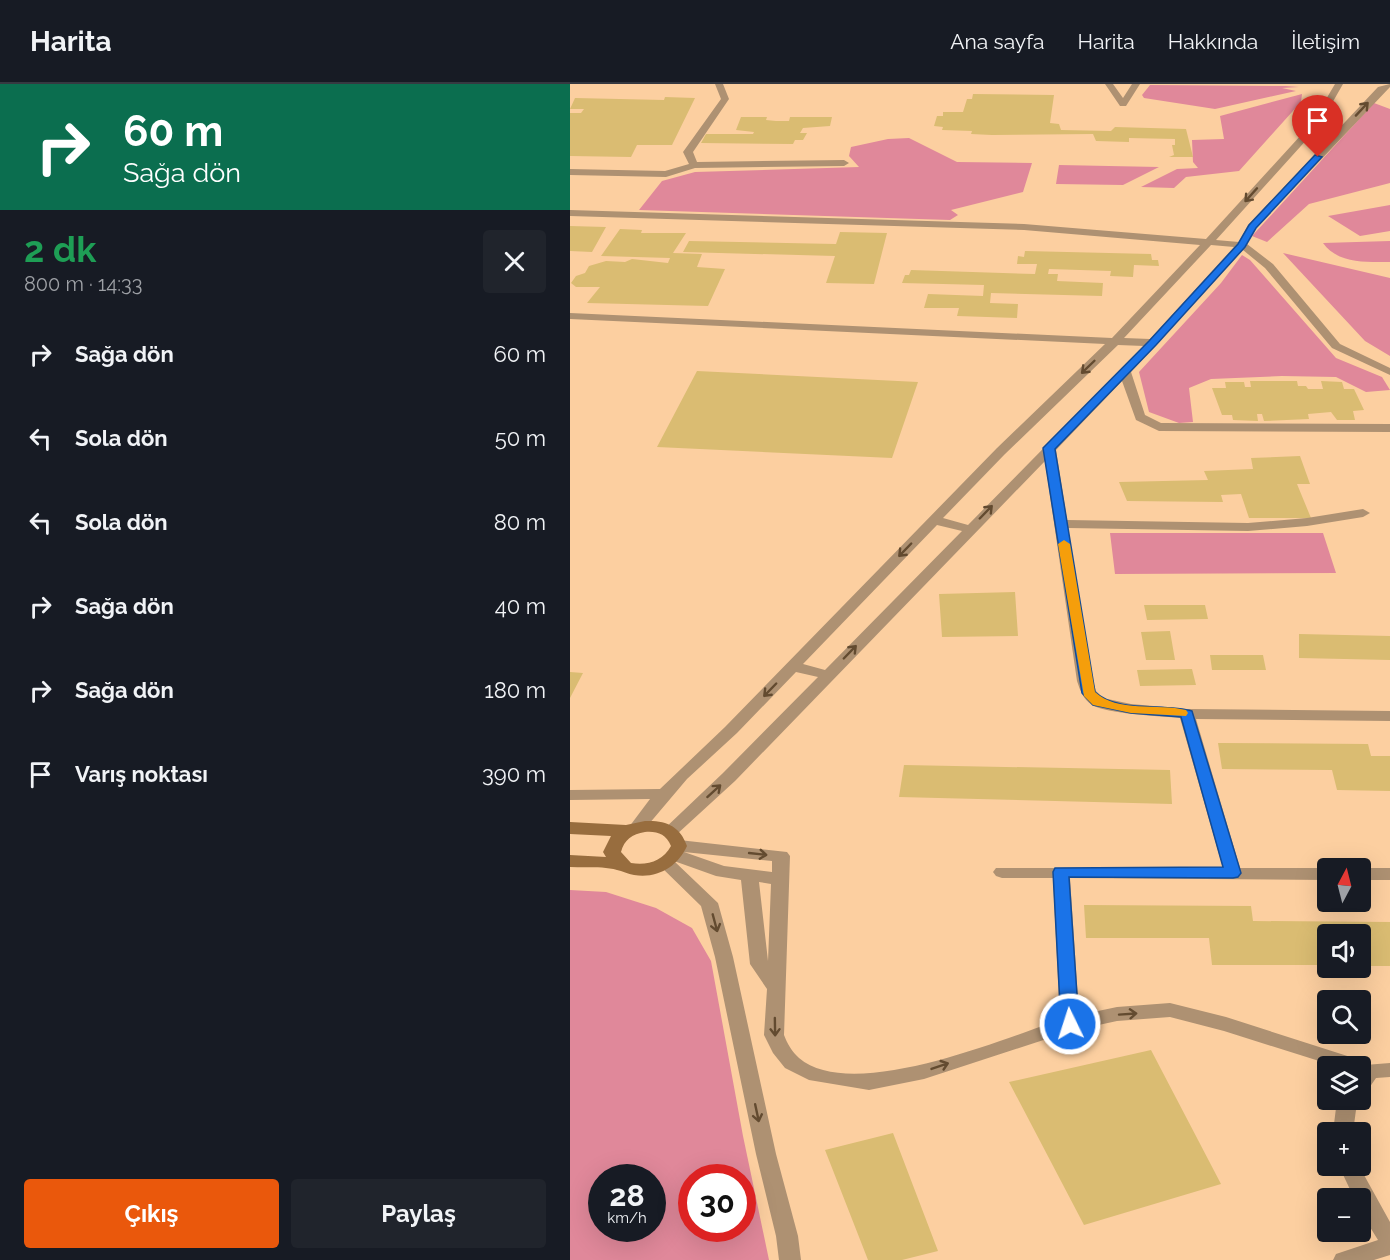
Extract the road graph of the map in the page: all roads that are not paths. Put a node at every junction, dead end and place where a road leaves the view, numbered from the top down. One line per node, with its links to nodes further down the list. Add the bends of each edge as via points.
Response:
1 (719, 84): 7 (street, via 725,99 688,152)
2 (1109, 84): 3 (street, via 1123,104)
3 (1136, 84)
4 (1339, 84): 8 (street)
5 (1389, 84): 8 (street, one-way to 5)
6 (844, 163): 7 (street)
7 (694, 165): 9 (street, via 666,174)
8 (1288, 171): 11 (street, one-way to 11); 12 (street)
9 (570, 172)
10 (570, 213): 11 (street, via 1024,226)
11 (1209, 242): 12 (street); 14 (street)
12 (1242, 245): 15 (street); 17 (street, via 1269,266 1336,346)
13 (570, 316): 14 (street)
14 (1114, 342): 15 (street); 21 (street, one-way to 21)
15 (1153, 343): 16 (street)
16 (1125, 371): 18 (street, via 1140,417 1159,427); 19 (street)
17 (1390, 372)
18 (1390, 428)
19 (1049, 448): 22 (street); 23 (street, one-way to 19)
20 (1363, 513): 22 (street, via 1248,527)
21 (934, 520): 23 (street); 24 (street, one-way to 24)
22 (1061, 524): 26 (street, via 1089,693 1098,702)
23 (969, 529): 25 (street, one-way to 23)
24 (792, 666): 25 (street); 28 (street, one-way to 28)
25 (828, 675): 32 (street, one-way to 25, via 729,777)
26 (1187, 714): 27 (street); 37 (street)
27 (1390, 716)
28 (662, 794): 29 (street); 31 (street)
29 (570, 795)
30 (570, 828): 31 (main road)
31 (633, 829): 32 (main road, via 655,826); 34 (main road, via 616,840 612,849)
32 (673, 848): 34 (main road, via 645,869); 41 (street, via 722,872); 42 (street, one-way to 42, via 781,856); 51 (street, one-way to 51, via 709,903)
33 (570, 861): 34 (main road)
34 (621, 864)
35 (1002, 872): 36 (street)
36 (1060, 872): 37 (street); 44 (street)
37 (1233, 873): 38 (street)
38 (1317, 874)
39 (1371, 874): 40 (street)
40 (1390, 874)
41 (749, 875): 42 (street); 43 (street, via 759,964)
42 (780, 879): 43 (street)
43 (776, 988): 44 (street, one-way to 44, via 774,1035 780,1048 792,1063 809,1073 831,1078 868,1082 924,1072)
44 (1070, 1024): 45 (street, one-way to 45, via 1117,1014 1170,1011 1226,1024)
45 (1317, 1057)
46 (1390, 1070): 47 (street)
47 (1371, 1072)
48 (1354, 1176): 49 (street)
49 (1390, 1241)
50 (1390, 1246): 52 (street)
51 (790, 1260)
52 (1344, 1260)

